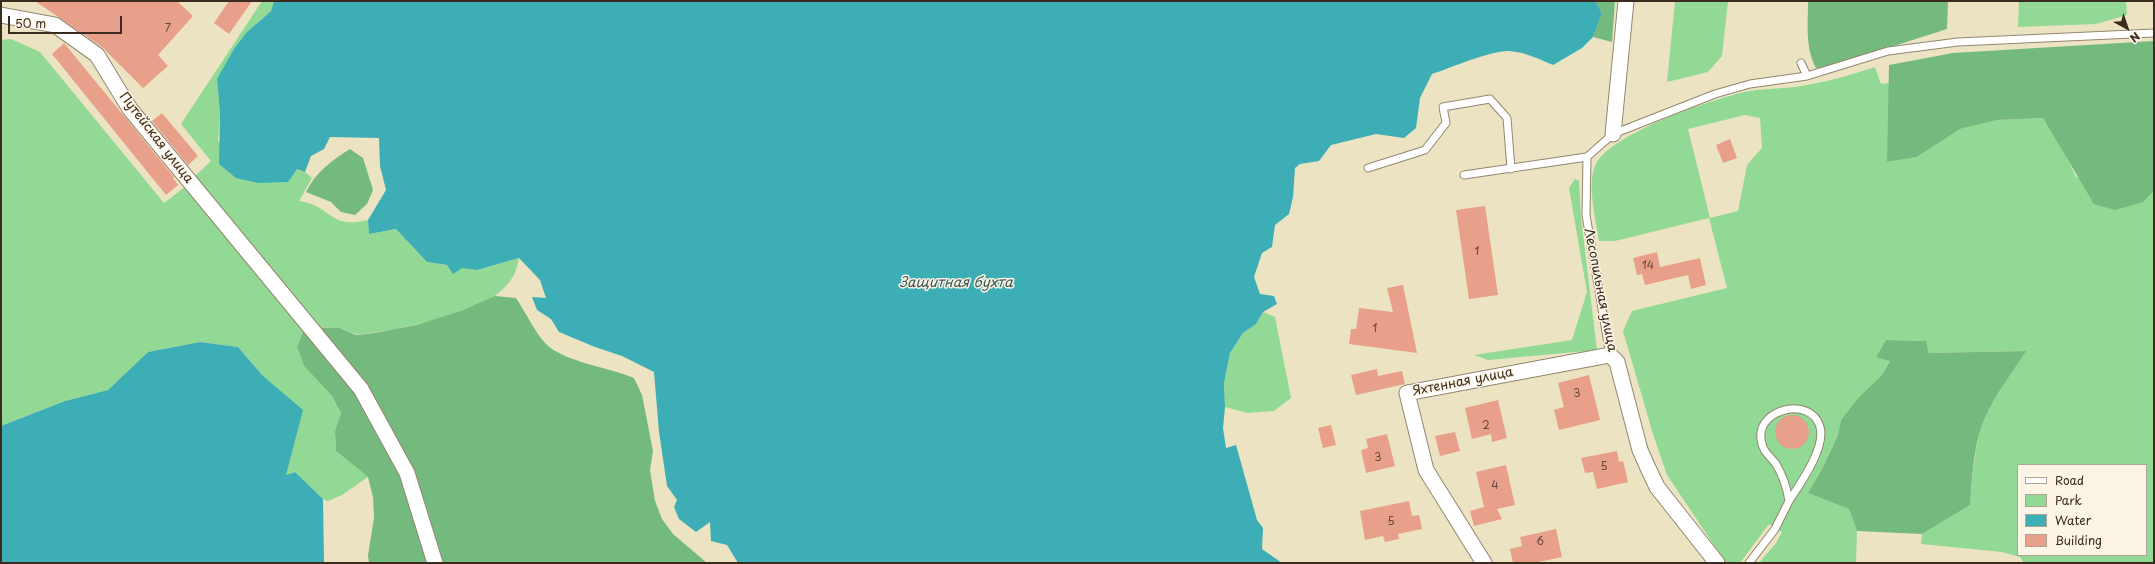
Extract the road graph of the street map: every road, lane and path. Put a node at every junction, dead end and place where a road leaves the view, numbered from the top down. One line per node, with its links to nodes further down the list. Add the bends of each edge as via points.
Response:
1 (1626, 1): 6 (street)
2 (1, 16): 13 (street, Путейская улица, via 55,25 97,55 130,109 361,388 406,473)
3 (2154, 33): 5 (lane, via 1938,44 1888,51)
4 (1801, 63): 5 (lane)
5 (1807, 76): 6 (lane, via 1750,84 1722,92)
6 (1613, 134): 7 (lane)
7 (1587, 157): 9 (lane); 11 (lane, Лесопильная улица, via 1586,215)
8 (1368, 168): 9 (lane, via 1425,150 1446,123 1443,108 1490,99 1506,118)
9 (1511, 169): 10 (lane)
10 (1464, 175)
11 (1610, 355): 14 (street, Яхтенная улица, via 1407,393 1426,470); 15 (street, Лесопильная улица, via 1617,362 1640,450 1648,468 1658,487)
12 (1789, 501): 12 (lane, via 1783,477 1775,463 1764,452 1761,428 1765,420 1784,410 1795,409 1807,411 1815,417 1821,427 1817,453); 16 (lane, via 1775,529)
13 (435, 563)
14 (1484, 563)
15 (1717, 563)
16 (1749, 563)

